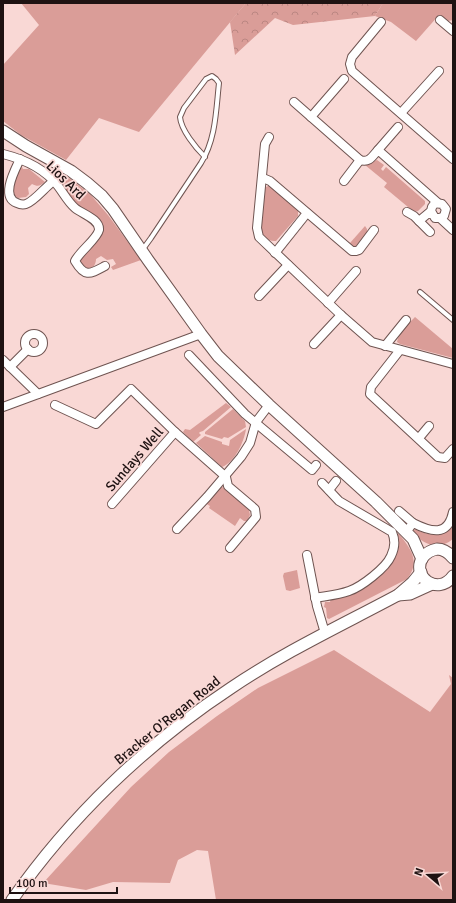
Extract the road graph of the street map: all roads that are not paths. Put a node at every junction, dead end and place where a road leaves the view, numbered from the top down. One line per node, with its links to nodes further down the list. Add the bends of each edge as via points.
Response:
1 (440, 20): 3 (street)
2 (382, 22): 7 (street, via 352,57 350,64 352,71)
3 (453, 31)
4 (438, 71): 7 (street)
5 (344, 79): 8 (street)
6 (294, 102): 8 (street)
7 (401, 113): 16 (street)
8 (311, 117): 17 (street)
9 (398, 127): 12 (street)
10 (4, 135): 31 (main road, via 71,171 87,183 113,209)
11 (269, 137): 18 (street, via 265,144)
12 (378, 150): 17 (street, via 370,160); 21 (street)
13 (3, 154): 15 (street, Lios Ard)
14 (205, 157): 14 (lane, via 212,142 219,83 212,76 206,79 180,117 182,127); 31 (lane)
15 (20, 159): 20 (street, via 8,186 13,202 25,204 36,192); 34 (street, Lios Ard, via 45,174 75,208 95,220 98,225 99,231 78,254 75,261 80,270 91,274)
16 (453, 159)
17 (360, 160): 19 (street)
18 (263, 178): 25 (street, via 270,181); 32 (street, via 257,228 259,236)
19 (344, 181)
20 (50, 184)
21 (438, 203): 23 (street, via 433,205); 26 (street, via 444,205)
22 (453, 205): 26 (street)
23 (431, 211): 26 (street, via 435,218); 27 (street)
24 (407, 212): 27 (street)
25 (307, 213): 28 (street, via 354,251 359,250); 32 (street)
26 (443, 215): 29 (street)
27 (419, 221): 30 (street)
28 (374, 230)
29 (453, 230)
30 (430, 232)
31 (141, 251): 42 (main road)
32 (275, 253): 33 (street)
33 (288, 265): 37 (street); 38 (street)
34 (105, 266)
35 (356, 271): 38 (street)
36 (420, 292): 41 (lane)
37 (258, 296)
38 (328, 303): 39 (street)
39 (341, 315): 43 (street); 44 (street, via 372,342)
40 (406, 320): 44 (street)
41 (453, 320)
42 (201, 334): 51 (street); 53 (main road, via 218,356)
43 (314, 344)
44 (385, 346): 46 (street)
45 (28, 349): 50 (street)
46 (400, 350): 49 (street); 58 (street, via 371,387 370,392)
47 (189, 355): 55 (street, via 245,414)
48 (3, 360): 50 (street)
49 (453, 364)
50 (10, 367): 51 (street)
51 (38, 394): 54 (street)
52 (55, 405): 57 (street, Sundays Well, via 96,424 131,389)
53 (269, 405): 55 (street); 70 (main road, via 376,502)
54 (3, 407)
55 (256, 422): 60 (street, via 312,470); 61 (street, via 250,443)
56 (429, 426): 58 (street)
57 (175, 432): 61 (street, Sundays Well); 65 (street, Sundays Well)
58 (418, 438): 59 (street, via 438,457 445,458)
59 (453, 449)
60 (316, 466)
61 (226, 477): 69 (street); 71 (street, Sundays Well, via 228,486 255,509 256,517)
62 (336, 481): 64 (street)
63 (322, 484): 64 (street)
64 (329, 490): 81 (street, via 339,500 392,532 394,546 391,557 363,584 350,591)
65 (112, 504)
66 (399, 511): 68 (street)
67 (453, 512): 68 (street, via 444,529 434,531)
68 (413, 522): 70 (street)
69 (177, 529)
70 (409, 536): 72 (main road); 75 (main road)
71 (230, 548)
72 (431, 551): 73 (main road); 75 (main road)
73 (450, 551)
74 (307, 555): 81 (street)
75 (422, 559): 76 (main road)
76 (421, 572): 78 (main road); 80 (main road, Bracker O'Regan Road)
77 (453, 576): 79 (main road)
78 (432, 584): 79 (main road); 80 (main road, Bracker O'Regan Road, via 410,594)
79 (449, 586)
80 (398, 595): 82 (main road, Bracker O'Regan Road)
81 (315, 598): 82 (street)
82 (325, 633): 83 (main road, Bracker O'Regan Road, via 205,705 142,757 76,821 32,872)
83 (12, 900)

